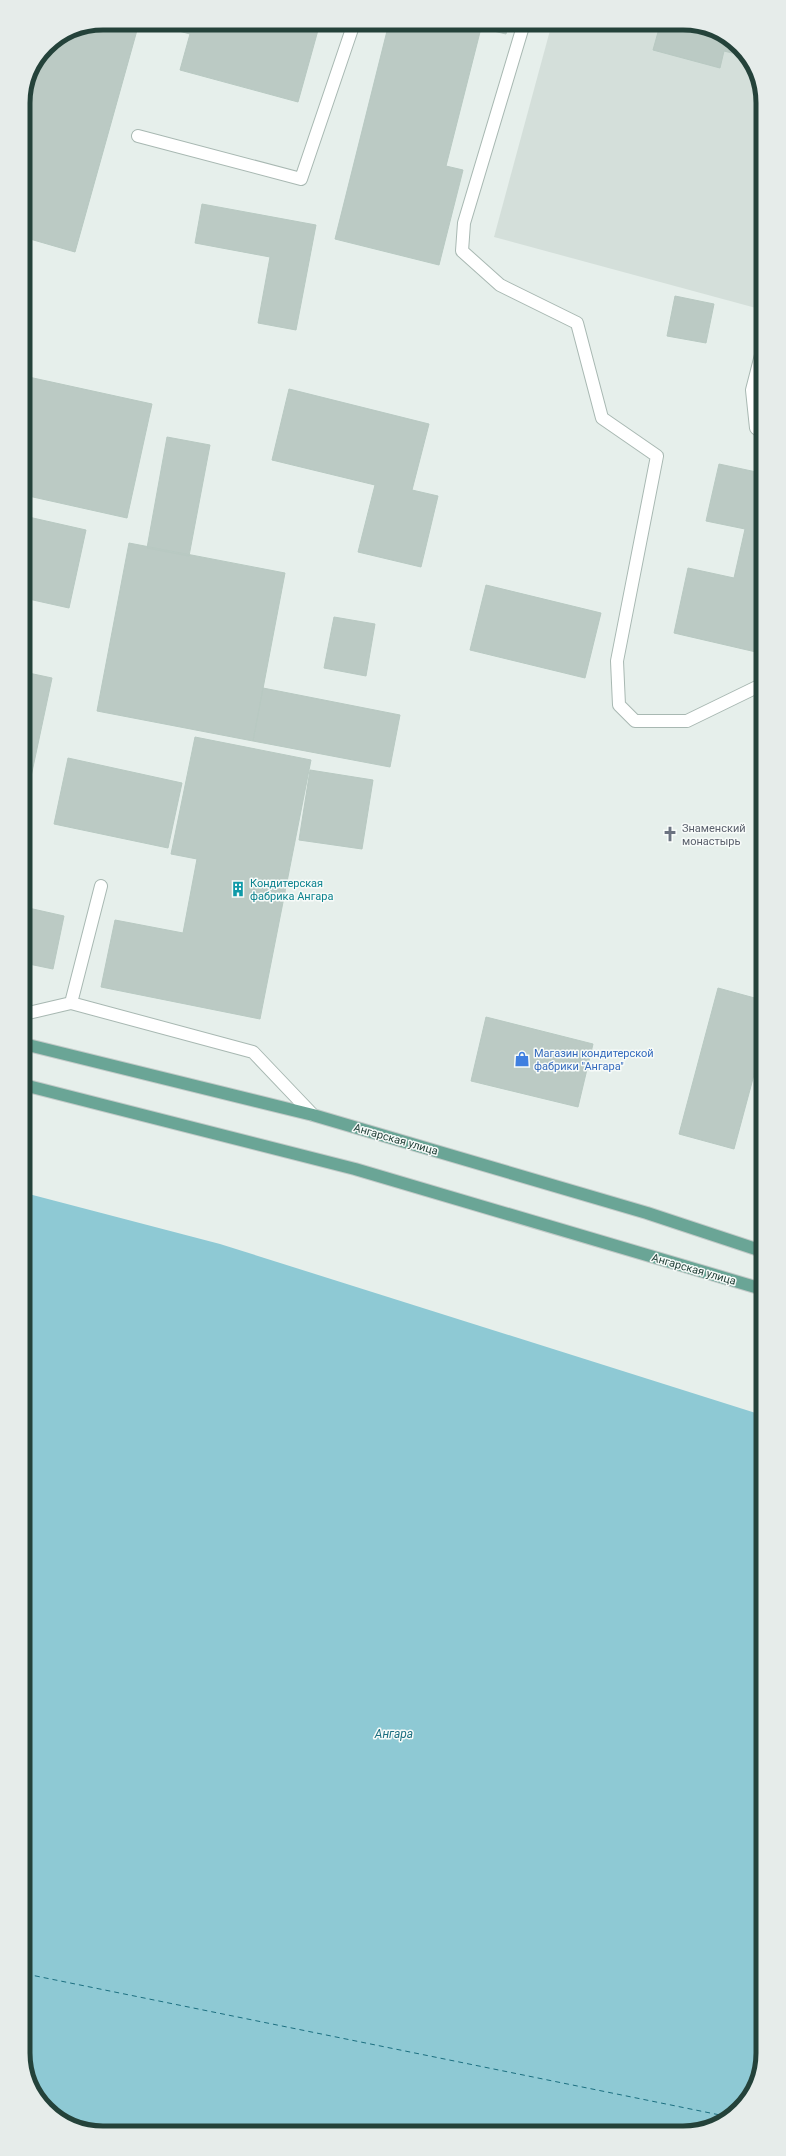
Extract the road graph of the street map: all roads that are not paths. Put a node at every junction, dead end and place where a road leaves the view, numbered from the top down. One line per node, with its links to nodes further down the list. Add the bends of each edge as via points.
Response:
1 (352, 30): 3 (street, via 301,179)
2 (522, 30): 6 (street, via 464,223 462,251 500,285 577,323 602,418 656,456 618,661 619,706 636,721 686,720)
3 (138, 136)
4 (756, 374): 5 (street, via 752,390)
5 (756, 428)
6 (756, 687)
7 (101, 886): 8 (street)
8 (71, 1003): 9 (street); 12 (street, via 253,1052)
9 (30, 1013)
10 (30, 1045): 12 (main road, Ангарская улица)
11 (30, 1087): 14 (main road, Ангарская улица, via 355,1169)
12 (313, 1115): 13 (main road, Ангарская улица, via 647,1213)
13 (756, 1249)
14 (756, 1288)

